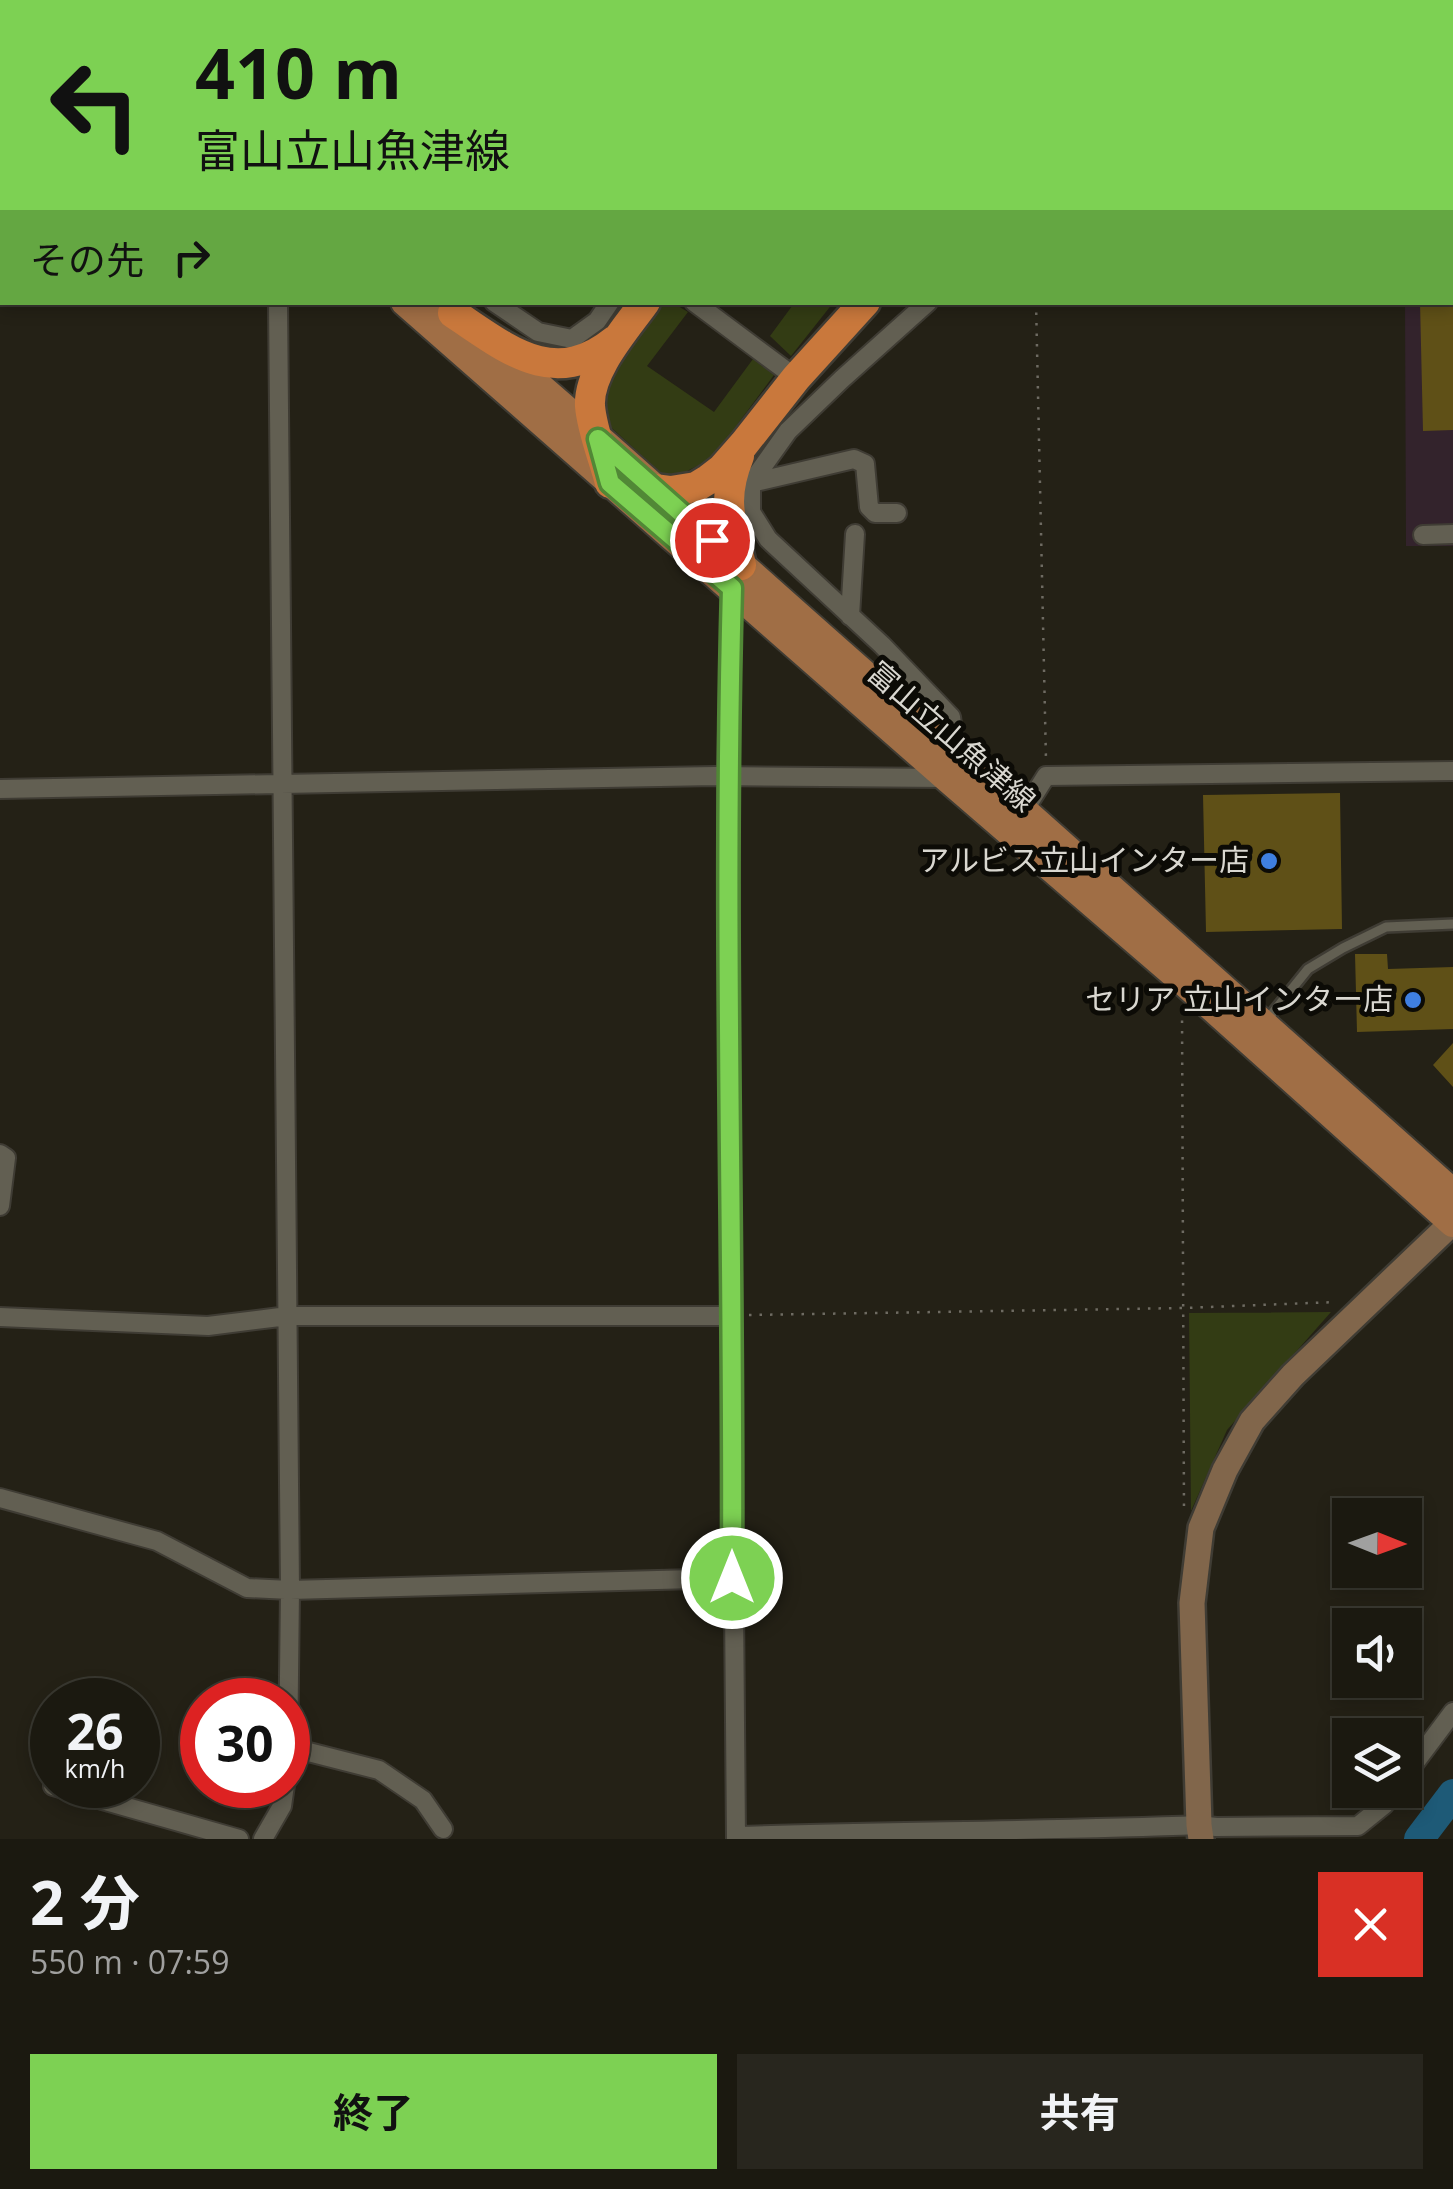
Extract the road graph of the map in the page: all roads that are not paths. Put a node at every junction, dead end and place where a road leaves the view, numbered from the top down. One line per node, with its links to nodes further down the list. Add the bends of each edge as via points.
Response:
1 (278, 305): 26 (street)
2 (409, 305): 14 (main road, 富山立山魚津線)
3 (498, 305): 4 (street, via 538,332 572,339)
4 (608, 305)
5 (643, 305): 10 (highway)
6 (698, 305): 11 (street)
7 (862, 305): 11 (highway)
8 (925, 305): 15 (street, via 788,430)
9 (446, 308): 10 (highway, via 525,358 550,364 583,360); 12 (main road, 富山立山魚津線)
10 (620, 336): 12 (highway, via 590,395)
11 (796, 378): 13 (highway)
12 (598, 439): 14 (highway); 16 (main road, 富山立山魚津線)
13 (744, 444): 16 (highway, via 696,486); 21 (highway, via 728,490)
14 (610, 483): 16 (highway); 21 (main road, 富山立山魚津線)
15 (751, 483): 17 (street, via 854,459 865,464 868,507); 22 (street, via 750,512 768,539)
16 (655, 489): 21 (main road, 富山立山魚津線)
17 (897, 513)
18 (855, 534): 22 (street)
19 (1453, 534): 20 (street)
20 (1424, 535)
21 (736, 577): 23 (main road, 富山立山魚津線); 25 (street)
22 (850, 616): 23 (street, via 950,717)
23 (949, 764): 25 (street); 28 (main road, 富山立山魚津線); 34 (main road, 富山立山魚津線)
24 (1453, 771): 28 (street, via 1046,776)
25 (727, 776): 26 (street); 36 (street)
26 (282, 784): 27 (street); 35 (street)
27 (0, 788)
28 (1024, 811): 30 (main road, 富山立山魚津線)
29 (1453, 924): 30 (lane, via 1386,927 1343,948 1308,969)
30 (1263, 1024): 32 (main road, 富山立山魚津線)
31 (0, 1154): 33 (street, via 6,1158)
32 (1453, 1193)
33 (0, 1206)
34 (1453, 1222): 49 (street, via 1293,1375 1252,1421 1224,1470 1201,1528 1192,1603)
35 (288, 1316): 36 (street); 37 (street, via 208,1326); 40 (street)
36 (732, 1316): 39 (street)
37 (0, 1317)
38 (0, 1498): 40 (street, via 157,1541 247,1588)
39 (732, 1578): 40 (street); 51 (street)
40 (290, 1590): 41 (street)
41 (289, 1678)
42 (1453, 1712): 43 (street)
43 (1422, 1753)
44 (310, 1758): 48 (street, via 379,1770 422,1800)
45 (130, 1808): 52 (street)
46 (281, 1808): 53 (street)
47 (1380, 1808): 49 (street, via 1358,1826)
48 (443, 1830)
49 (1200, 1832): 50 (street)
50 (1034, 1835): 51 (street)
51 (736, 1838)
52 (239, 1839)
53 (263, 1839)

